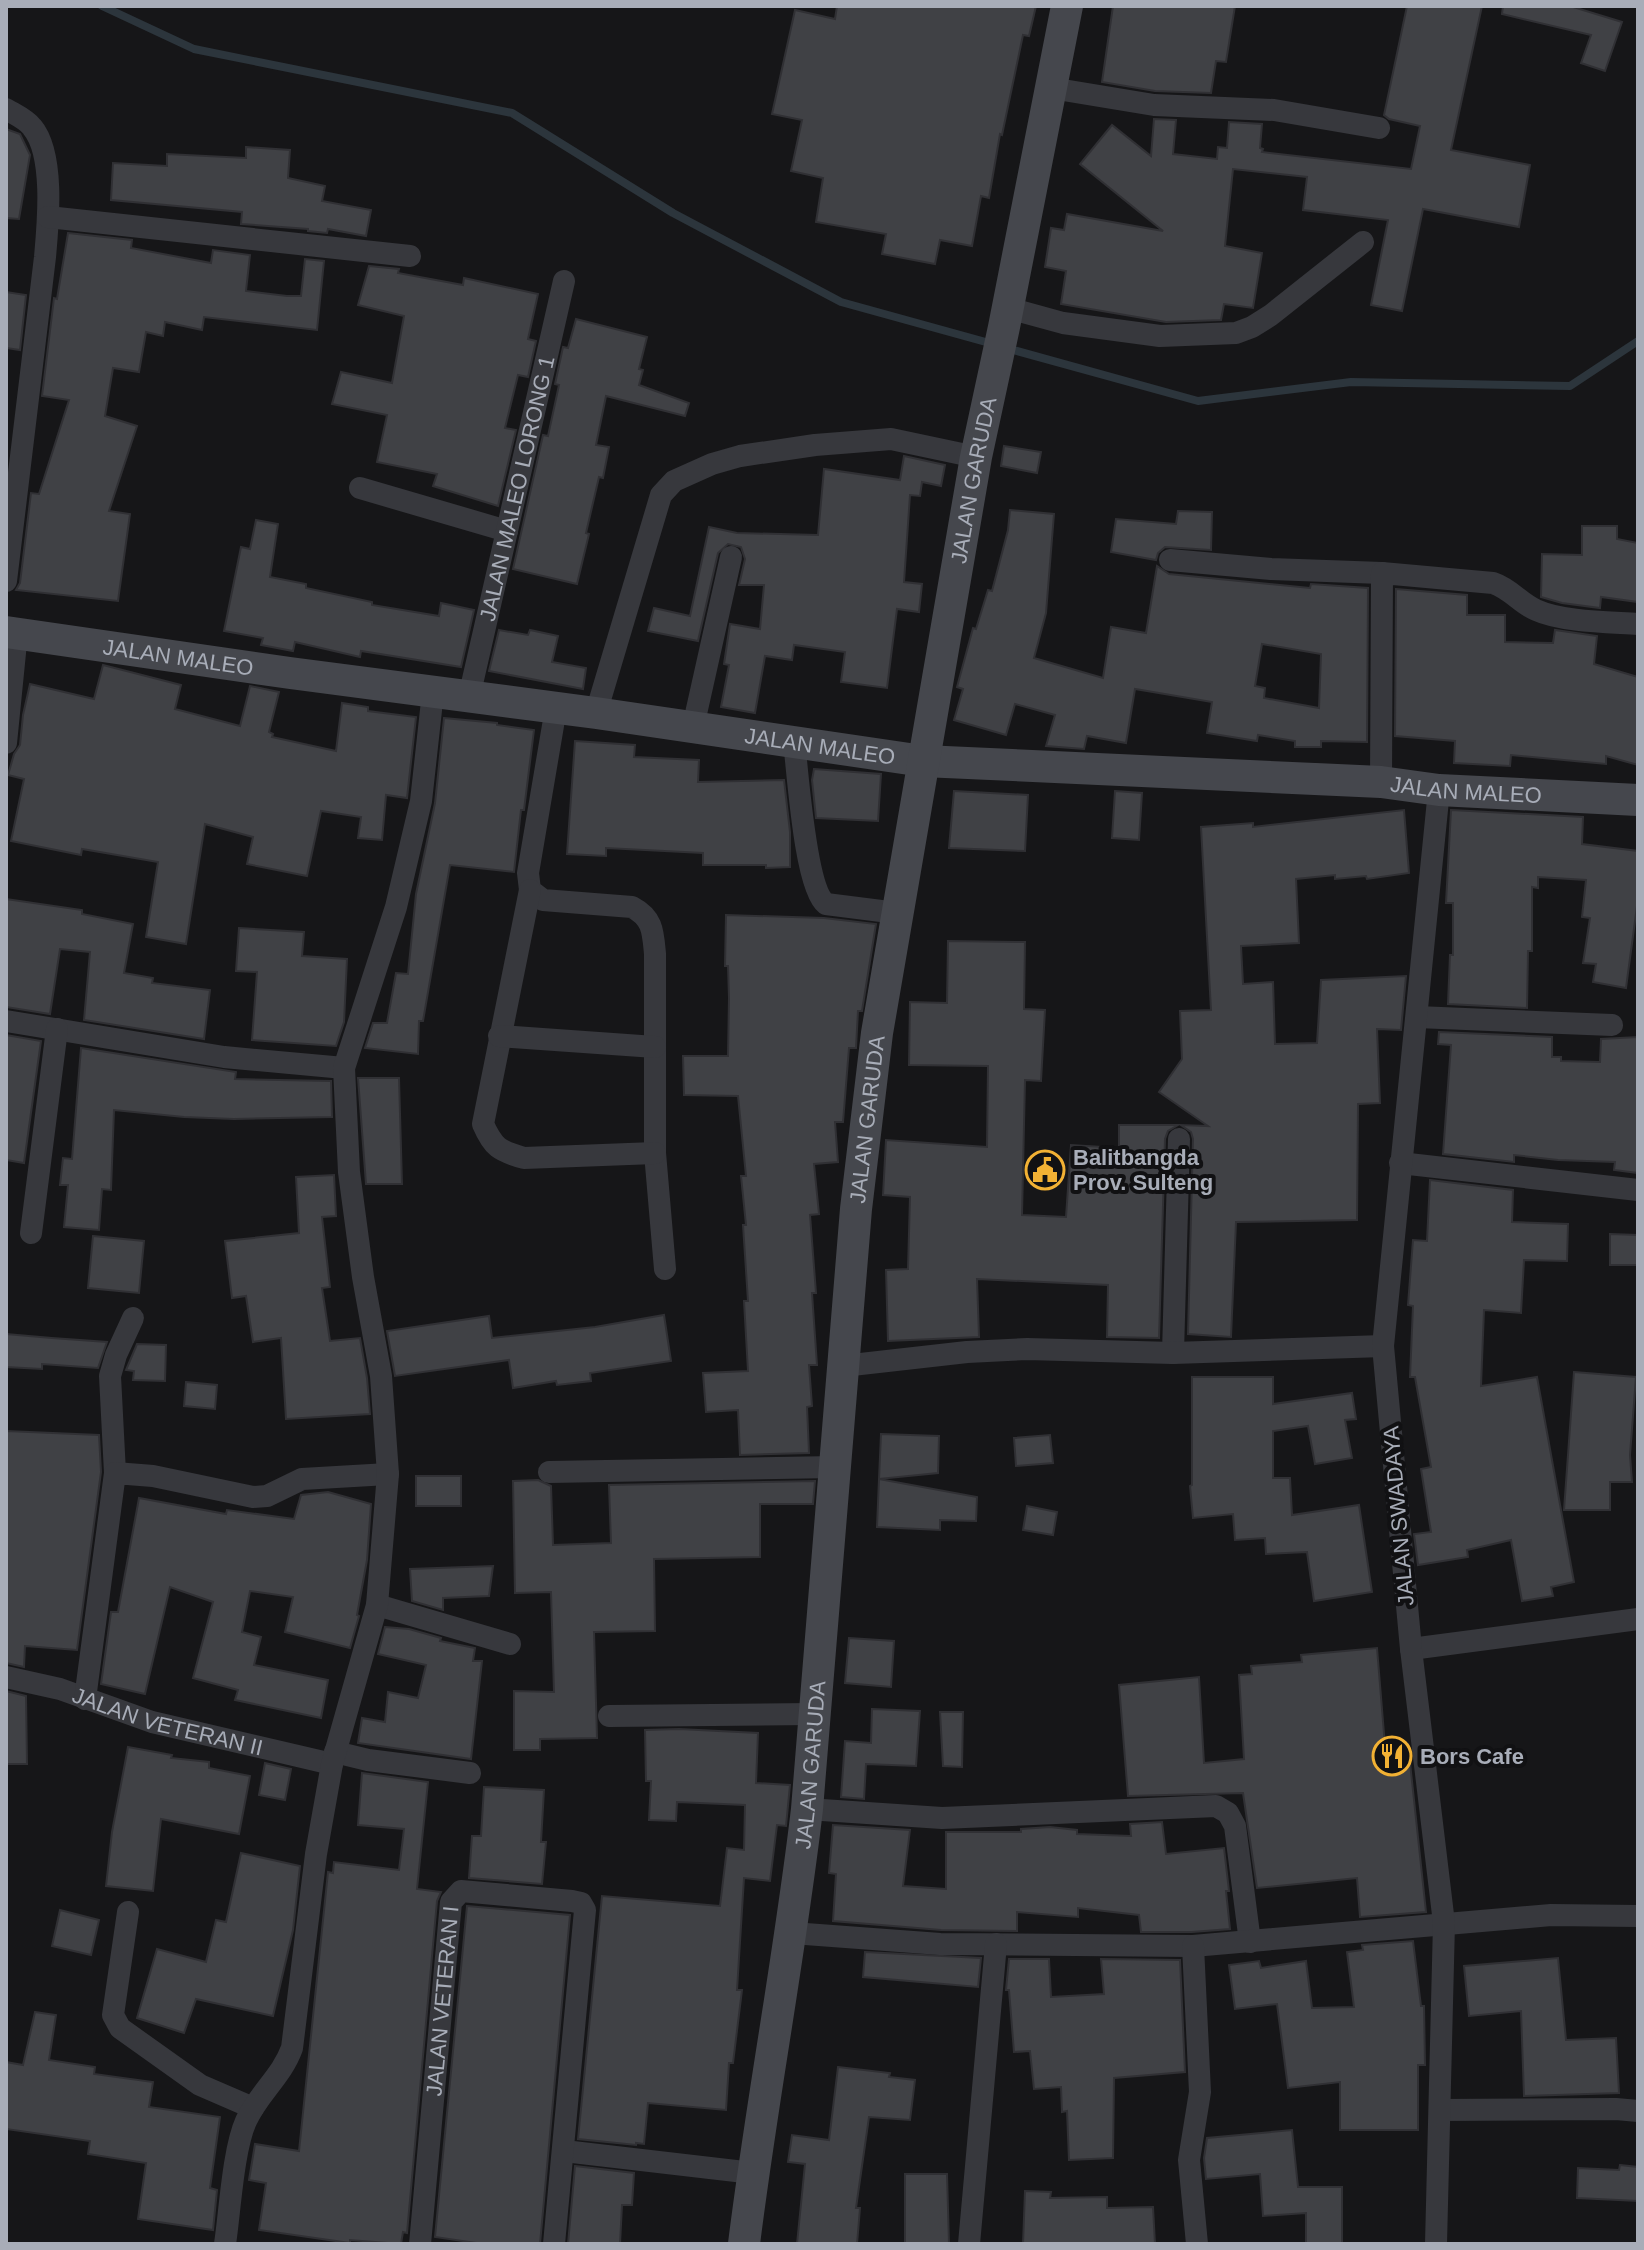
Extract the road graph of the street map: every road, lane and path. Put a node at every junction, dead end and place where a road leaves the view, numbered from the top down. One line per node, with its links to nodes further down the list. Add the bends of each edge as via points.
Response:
1 (1067, 6): 2 (street, JALAN GARUDA)
2 (1051, 88): 4 (street, via 1154,105 1274,110); 9 (street, JALAN GARUDA)
3 (6, 109): 5 (street, via 31,125 44,152)
4 (1379, 128)
5 (48, 217): 7 (street); 16 (street)
6 (1363, 242): 9 (street, via 1271,315 1236,333 1160,336)
7 (410, 256)
8 (564, 281): 12 (street, JALAN MALEO LORONG 1)
9 (1006, 318): 10 (street, JALAN GARUDA)
10 (976, 457): 22 (street, via 867,439 727,459 674,481 661,495); 26 (street, JALAN GARUDA)
11 (360, 488): 12 (street)
12 (507, 531): 20 (street, JALAN MALEO LORONG 1)
13 (731, 557): 23 (street)
14 (1170, 560): 15 (street)
15 (1382, 573): 17 (street, via 1493,583 1548,614); 27 (street)
16 (6, 581)
17 (1638, 624)
18 (11, 632): 19 (street, JALAN MALEO); 25 (street)
19 (433, 692): 20 (street, JALAN MALEO); 38 (street, via 421,801 396,907)
20 (469, 697): 21 (street, JALAN MALEO)
21 (556, 708): 22 (street, JALAN MALEO); 30 (street, via 528,873)
22 (596, 713): 23 (street, JALAN MALEO)
23 (693, 727): 24 (street, JALAN MALEO)
24 (794, 742): 26 (street, JALAN MALEO); 31 (street, via 819,899)
25 (6, 743)
26 (923, 761): 27 (street, JALAN MALEO); 31 (street, JALAN GARUDA)
27 (1381, 782): 28 (street, JALAN MALEO)
28 (1439, 790): 29 (street, JALAN MALEO); 32 (street, JALAN SWADAYA)
29 (1638, 800)
30 (530, 890): 36 (street); 37 (street, via 543,900 616,904 644,913 653,926)
31 (897, 913): 48 (street, JALAN GARUDA, via 873,1062)
32 (1417, 1017): 34 (street); 41 (street, JALAN SWADAYA)
33 (6, 1021): 35 (street)
34 (1612, 1025)
35 (57, 1029): 38 (street, via 224,1057); 43 (street)
36 (499, 1036): 37 (street); 40 (street, via 483,1124 492,1143 524,1158)
37 (655, 1047): 40 (street)
38 (344, 1068): 52 (street, via 349,1172 381,1376)
39 (1179, 1139): 47 (street)
40 (655, 1153): 44 (street)
41 (1400, 1163): 42 (street); 46 (street, JALAN SWADAYA)
42 (1638, 1190)
43 (31, 1233)
44 (665, 1269)
45 (133, 1318): 51 (street, via 110,1376)
46 (1383, 1346): 47 (street); 56 (street, JALAN SWADAYA)
47 (1173, 1353): 48 (street, via 1027,1349)
48 (843, 1366): 49 (street, JALAN GARUDA)
49 (835, 1467): 50 (street); 59 (street, JALAN GARUDA)
50 (549, 1472)
51 (115, 1473): 52 (street, via 253,1497 302,1479); 58 (street)
52 (388, 1474): 53 (street)
53 (377, 1605): 55 (street); 61 (street)
54 (1638, 1619): 56 (street)
55 (510, 1644)
56 (1411, 1649): 66 (street, JALAN SWADAYA)
57 (6, 1677): 58 (street, JALAN VETERAN II)
58 (85, 1699): 61 (street, JALAN VETERAN II, via 152,1722)
59 (813, 1714): 60 (street); 63 (street, JALAN GARUDA)
60 (609, 1716)
61 (334, 1758): 62 (street, JALAN VETERAN II); 71 (street, via 316,1854 292,2048)
62 (470, 1773)
63 (807, 1809): 67 (street, JALAN GARUDA); 68 (street, via 942,1818 1222,1808 1235,1826)
64 (128, 1912): 71 (street, via 113,2015 120,2028 200,2085)
65 (1638, 1916): 66 (street, via 1551,1915)
66 (1444, 1923): 68 (street); 72 (street, JALAN SWADAYA)
67 (792, 1933): 69 (street); 75 (street, JALAN GARUDA)
68 (1250, 1942): 70 (street)
69 (996, 1944): 70 (street); 80 (street)
70 (1193, 1946): 81 (street, via 1200,2092 1189,2160)
71 (253, 2108): 76 (street, via 239,2142)
72 (1440, 2110): 73 (street); 82 (street, JALAN SWADAYA)
73 (1638, 2111)
74 (564, 2151): 75 (street); 77 (street, JALAN VETERAN I, via 585,1910 572,1901 461,1891 451,1902); 78 (street, JALAN VETERAN I)
75 (753, 2173): 79 (street, JALAN GARUDA)
76 (225, 2244)
77 (420, 2244)
78 (554, 2244)
79 (744, 2244)
80 (969, 2244)
81 (1197, 2244)
82 (1436, 2244)

